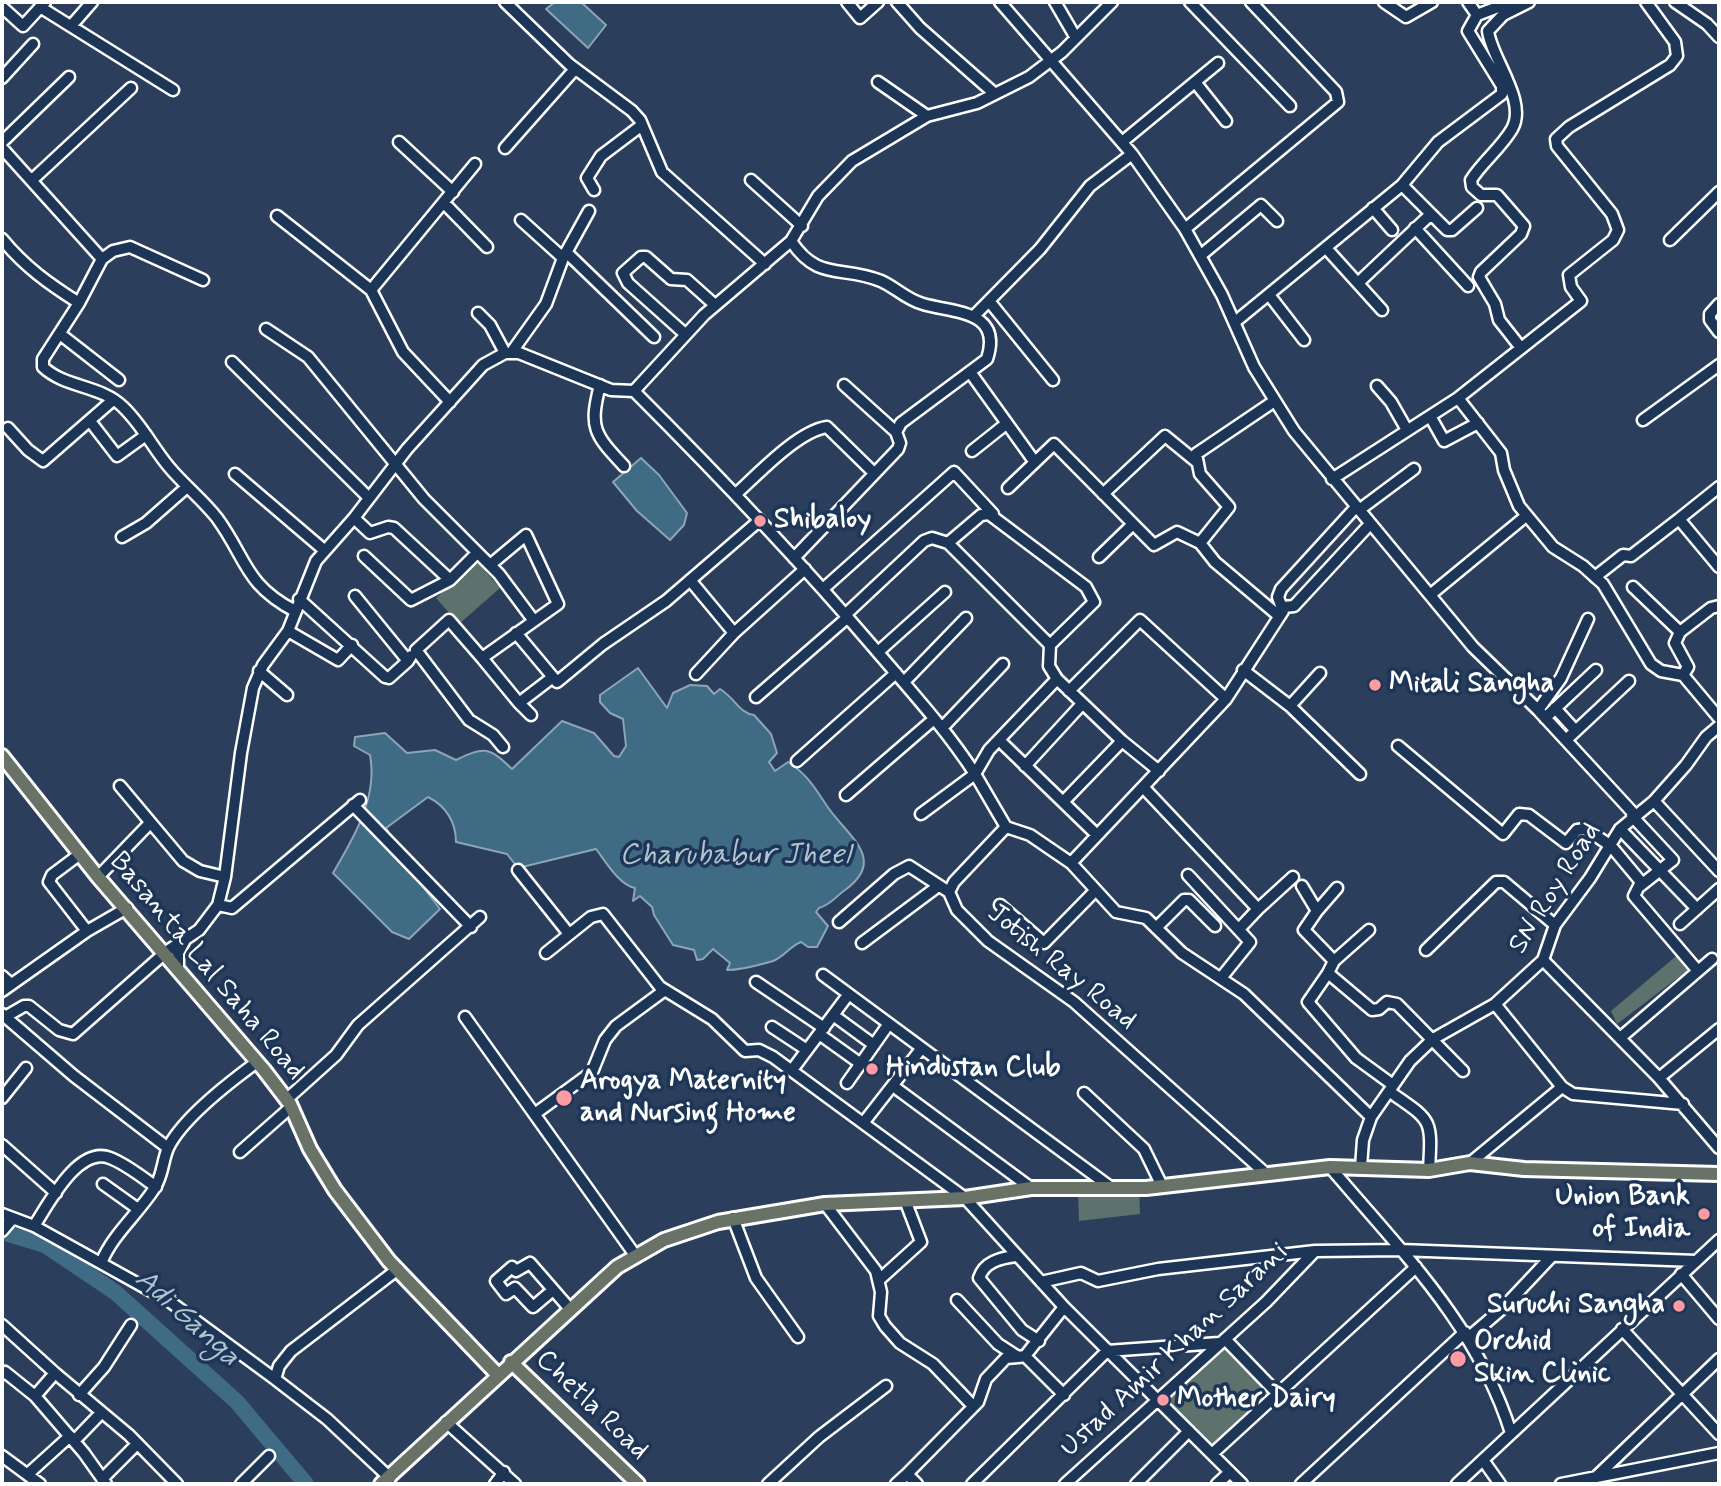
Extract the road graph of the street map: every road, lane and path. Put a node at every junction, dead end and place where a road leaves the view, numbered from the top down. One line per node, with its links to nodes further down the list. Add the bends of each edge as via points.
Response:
1 (92, 2): 22 (street)
2 (505, 2): 28 (street)
3 (847, 2): 4 (street, via 860,18)
4 (878, 2)
5 (897, 2): 35 (street)
6 (1000, 2): 26 (street)
7 (1055, 2): 24 (street)
8 (1112, 2): 24 (street)
9 (1190, 2): 36 (street)
10 (1251, 2): 63 (street, via 1336,92 1338,102)
11 (1384, 2): 19 (street, via 1406,18)
12 (1432, 2): 19 (street)
13 (1468, 2): 21 (street)
14 (1511, 2): 21 (street)
15 (1529, 2): 93 (street, via 1503,15 1488,31 1513,91 1516,117 1509,134 1471,180 1481,195 1497,195 1524,226 1479,277 1499,320)
16 (1646, 2): 93 (street, via 1675,42 1676,56 1670,65 1556,139 1612,214 1618,230 1613,240 1569,275 1581,301)
17 (1675, 2): 23 (street)
18 (43, 4): 20 (street, via 23,26); 22 (street)
19 (1419, 6)
20 (2, 7)
21 (1477, 15): 49 (street, via 1468,31 1502,86 1502,94 1426,153)
22 (71, 26): 34 (street)
23 (1719, 37)
24 (1076, 38): 26 (street)
25 (33, 44): 29 (street)
26 (1052, 60): 35 (street); 42 (street)
27 (1218, 63): 32 (street)
28 (575, 69): 39 (street, via 632,111); 44 (street)
29 (2, 78)
30 (69, 78): 40 (street)
31 (878, 82): 37 (street)
32 (1195, 82): 38 (street); 42 (street)
33 (131, 89): 47 (street)
34 (173, 90)
35 (995, 94): 37 (street)
36 (1290, 106)
37 (927, 116): 61 (street, via 852,161 818,196)
38 (1226, 121)
39 (642, 125): 50 (street, via 594,164 587,178); 73 (street, via 662,172)
40 (2, 142)
41 (399, 142): 51 (street)
42 (1122, 142): 45 (street)
43 (2, 148): 47 (street)
44 (505, 148)
45 (1132, 154): 63 (street); 79 (street, via 1090,186 1040,249)
46 (475, 164): 51 (street)
47 (32, 180): 72 (street)
48 (751, 180): 61 (street)
49 (1402, 185): 54 (street); 57 (street)
50 (594, 190)
51 (453, 192): 53 (street)
52 (1719, 192): 66 (street)
53 (444, 203): 68 (street); 77 (street)
54 (1373, 208): 64 (street); 69 (street)
55 (1477, 208): 57 (street, via 1452,230)
56 (589, 211): 70 (street)
57 (1431, 214): 62 (street)
58 (277, 216): 77 (street)
59 (521, 220): 70 (street)
60 (1277, 221): 71 (street, via 1261,205)
61 (802, 226): 67 (street)
62 (1415, 228): 75 (street); 76 (street)
63 (1185, 229): 71 (street)
64 (1392, 230)
65 (2, 239): 80 (street, via 40,279)
66 (1670, 240)
67 (792, 241): 73 (street); 85 (street, via 802,258 816,267 873,278 921,304)
68 (487, 247)
69 (1326, 248): 75 (street); 78 (street)
70 (565, 255): 91 (street); 94 (street, via 546,304)
71 (1200, 256): 86 (street)
72 (102, 259): 74 (street, via 130,247); 80 (street)
73 (765, 264): 82 (street)
74 (203, 280)
75 (1358, 283): 83 (street)
76 (1468, 286)
77 (372, 290): 106 (street, via 403,352)
78 (1270, 296): 86 (street); 92 (street)
79 (989, 301): 85 (street); 99 (street)
80 (79, 303): 89 (street)
81 (1719, 304): 88 (street, via 1710,320)
82 (715, 305): 90 (street); 90 (street, via 687,280 671,279 646,257 626,269 623,273 628,283)
83 (1382, 310)
84 (478, 313): 94 (street)
85 (974, 317): 97 (street, via 988,328 991,338 987,359)
86 (1236, 322): 107 (street)
87 (266, 329): 120 (street, via 308,357)
88 (1719, 332)
89 (60, 334): 98 (street); 105 (street, via 43,366 53,375)
90 (685, 334): 103 (street)
91 (654, 337)
92 (1304, 340)
93 (1521, 348): 104 (street)
94 (508, 353): 100 (street, via 519,353); 106 (street, via 483,365)
95 (232, 362): 131 (street)
96 (1719, 365): 109 (street)
97 (970, 372): 112 (street); 115 (street, via 901,423)
98 (119, 380)
99 (1053, 380)
100 (600, 385): 103 (street); 121 (street, via 593,426)
101 (844, 385): 115 (street)
102 (1377, 386): 114 (street)
103 (634, 391): 129 (street)
104 (1458, 397): 108 (street); 111 (street)
105 (113, 400): 110 (street); 116 (street)
106 (450, 401): 120 (street)
107 (1273, 402): 119 (street, via 1199,451); 125 (street)
108 (1430, 416): 111 (street, via 1444,441); 114 (street)
109 (1643, 420)
110 (90, 421): 113 (street, via 43,461); 116 (street, via 117,456)
111 (1478, 423): 133 (street, via 1501,453 1515,501)
112 (1006, 424): 117 (street); 118 (street)
113 (8, 428)
114 (1407, 430): 125 (street)
115 (896, 432): 123 (street, via 898,449)
116 (146, 435): 126 (street)
117 (972, 451)
118 (1034, 461): 128 (street); 130 (street, via 1054,444)
119 (1198, 463): 130 (street, via 1165,436); 142 (street, via 1200,474 1229,507)
120 (394, 465): 131 (street); 144 (street)
121 (624, 466)
122 (1414, 469): 132 (street)
123 (874, 473): 129 (street, via 840,436 821,427); 147 (street)
124 (235, 474): 143 (street)
125 (1332, 480): 132 (street)
126 (187, 487): 140 (street, via 146,523); 161 (street, via 220,522 253,580)
127 (1719, 487): 136 (street)
128 (1008, 488)
129 (736, 494): 137 (street)
130 (1103, 494): 138 (street)
131 (369, 498): 134 (street)
132 (1357, 509): 139 (street); 162 (street, via 1281,589)
133 (1526, 516): 151 (street, via 1559,553); 157 (street)
134 (355, 517): 143 (street); 152 (street, via 370,533 394,528)
135 (995, 517): 141 (street, via 981,515); 155 (street, via 954,472); 172 (street, via 1086,587 1093,598 1088,610)
136 (1679, 519): 149 (street); 151 (street)
137 (760, 520): 147 (street); 153 (street)
138 (1133, 524): 142 (street, via 1154,545 1177,532); 146 (street)
139 (1370, 524): 157 (street); 162 (street, via 1294,606)
140 (122, 537)
141 (948, 543): 163 (street, via 932,538 924,541); 172 (street)
142 (1200, 543): 162 (street, via 1215,562)
143 (324, 550): 159 (street)
144 (478, 553): 148 (street); 152 (street)
145 (364, 556): 152 (street, via 411,600)
146 (1099, 557)
147 (794, 558): 150 (street)
148 (490, 565): 166 (street); 166 (street, via 526,535 558,604)
149 (1719, 567)
150 (804, 569): 155 (street); 170 (street)
151 (1595, 577): 184 (street, via 1608,590 1651,664)
152 (450, 580)
153 (690, 580): 170 (street); 185 (street, via 556,682)
154 (1633, 587): 169 (street)
155 (823, 589): 163 (street)
156 (945, 592): 174 (street)
157 (1430, 595): 197 (street, via 1473,647)
158 (355, 596): 176 (street)
159 (299, 599): 161 (street); 171 (street)
160 (1719, 606): 169 (street)
161 (295, 611): 167 (street)
162 (1281, 611): 178 (street)
163 (847, 615): 174 (street); 191 (street)
164 (966, 618): 188 (street)
165 (1588, 619): 197 (street)
166 (534, 621): 168 (street)
167 (288, 631): 171 (street, via 338,660); 180 (street)
168 (516, 632): 175 (street); 185 (street)
169 (1680, 632): 184 (street, via 1675,643 1688,667)
170 (734, 633): 183 (street)
171 (352, 645): 176 (street, via 385,677)
172 (1050, 645): 186 (street, via 1049,666)
173 (416, 650): 175 (street, via 449,620); 176 (street); 207 (street, via 469,720)
174 (878, 652): 181 (street)
175 (482, 658): 193 (street)
176 (408, 661)
177 (1003, 664): 202 (street)
178 (1243, 670): 192 (street); 195 (street)
179 (1596, 670): 196 (street)
180 (259, 671): 190 (street); 234 (street, via 241,753)
181 (896, 673): 188 (street); 210 (street)
182 (1320, 673): 195 (street)
183 (696, 674)
184 (1683, 675): 199 (street)
185 (553, 677): 193 (street)
186 (1057, 680): 189 (street); 204 (street)
187 (1629, 681): 203 (street)
188 (904, 682): 200 (street)
189 (1069, 691): 192 (street, via 1140,621); 194 (street)
190 (287, 695)
191 (756, 697)
192 (1226, 699): 212 (street)
193 (519, 703): 198 (street)
194 (1082, 704): 206 (street); 211 (street)
195 (1290, 706): 214 (street)
196 (1555, 708): 197 (street); 203 (street)
197 (1541, 714): 205 (street)
198 (531, 715)
199 (1719, 718)
200 (934, 719): 202 (street); 217 (street)
201 (1719, 726): 218 (street, SN Roy Road)
202 (942, 728): 213 (street)
203 (1575, 730): 205 (street)
204 (999, 740): 211 (street); 213 (street)
205 (1566, 740): 221 (street)
206 (1122, 741): 212 (street); 219 (street)
207 (503, 747)
208 (1398, 747): 226 (street, via 1503,834 1518,814 1529,815 1566,843 1577,830 1586,829)
209 (2, 756): 227 (main road, Basanta Lal Saha Road)
210 (797, 761)
211 (1025, 766): 219 (street)
212 (1159, 771): 216 (street)
213 (975, 774): 220 (street); 223 (street)
214 (1360, 774)
215 (120, 786): 222 (street)
216 (1144, 788): 225 (street); 246 (street)
217 (846, 795)
218 (1654, 801): 221 (street, SN Roy Road); 231 (street)
219 (1063, 802): 225 (street)
220 (921, 814)
221 (1633, 815): 224 (street, SN Roy Road); 230 (street, via 1672,857)
222 (150, 823): 233 (street); 234 (street, via 183,861)
223 (1006, 827): 228 (street, via 1030,835); 242 (street)
224 (1620, 829): 226 (street, SN Roy Road); 230 (street)
225 (1097, 835): 228 (street)
226 (1611, 846): 237 (street); 252 (street, SN Roy Road)
227 (80, 854): 233 (main road, Basanta Lal Saha Road); 258 (street, via 49,882)
228 (1071, 863): 241 (street)
229 (518, 870): 259 (street)
230 (1663, 870): 237 (street); 247 (street)
231 (1719, 871)
232 (1188, 876): 256 (street)
233 (98, 877): 245 (main road, Basanta Lal Saha Road)
234 (225, 877): 243 (street)
235 (1293, 877): 246 (street)
236 (1302, 886): 248 (street)
237 (1640, 886): 269 (street, via 1634,896)
238 (937, 887): 242 (street); 250 (street, via 909,866); 261 (street)
239 (1337, 888): 248 (street)
240 (1719, 889): 247 (street)
241 (1095, 891): 244 (street, via 1044,943); 255 (street, via 1116,912 1139,914)
242 (949, 892): 316 (street, Jotish Ray Road, via 957,910 988,941 1074,1002)
243 (218, 905): 254 (street, via 232,908 357,803); 260 (street)
244 (1000, 905)
245 (127, 908): 258 (street); 263 (main road, Basanta Lal Saha Road)
246 (1258, 909): 256 (street)
247 (1697, 909): 251 (street)
248 (1317, 911): 267 (street, via 1304,930)
249 (480, 917): 254 (street)
250 (839, 922)
251 (1680, 924)
252 (1555, 925): 262 (street, via 1504,882 1496,882); 266 (street, SN Roy Road)
253 (1215, 926): 255 (street, via 1184,900)
254 (471, 927): 303 (street, via 358,1026)
255 (1156, 928): 273 (street, via 1182,953)
256 (1240, 928): 273 (street, via 1250,942)
257 (1369, 930): 267 (street)
258 (87, 931): 275 (street)
259 (569, 934): 264 (street); 276 (street, via 596,914 603,914)
260 (189, 936): 263 (street); 268 (street, via 178,953)
261 (862, 943)
262 (1426, 950)
263 (166, 952): 268 (main road, Basanta Lal Saha Road); 279 (street, via 73,1034 59,1030 29,1006)
264 (545, 953)
265 (1712, 959): 269 (street)
266 (1543, 960): 278 (street, SN Roy Road); 286 (street)
267 (1334, 961): 270 (street)
268 (178, 969): 291 (main road, Basanta Lal Saha Road)
269 (1698, 971): 286 (street)
270 (1328, 973): 287 (street, via 1371,1010 1387,1002 1397,1004); 300 (street, via 1308,1002 1356,1058)
271 (823, 975): 277 (street)
272 (2, 976): 275 (street)
273 (1221, 978): 306 (street, via 1298,1042)
274 (756, 982): 285 (street)
275 (6, 987)
276 (665, 990): 294 (street, via 712,1019 745,1051 764,1052); 305 (street, via 616,1026 592,1072)
277 (848, 995): 280 (street); 282 (street)
278 (1494, 1004): 287 (street, SN Roy Road); 299 (street)
279 (3, 1015): 310 (street)
280 (833, 1015): 285 (street); 288 (street)
281 (465, 1017): 305 (street)
282 (888, 1025): 288 (street); 289 (street)
283 (772, 1027): 290 (street)
284 (1719, 1029): 296 (street)
285 (821, 1031): 290 (street); 292 (street)
286 (1620, 1038): 296 (street)
287 (1433, 1039): 295 (street); 300 (street, SN Roy Road, via 1410,1061)
288 (874, 1045): 292 (street)
289 (921, 1049): 298 (street); 322 (street)
290 (807, 1050): 294 (street)
291 (257, 1062): 303 (main road, Basanta Lal Saha Road); 310 (street, via 220,1090)
292 (861, 1064): 297 (street)
293 (26, 1068): 302 (street)
294 (792, 1070): 307 (street)
295 (1463, 1071)
296 (1659, 1078): 304 (street)
297 (847, 1083)
298 (893, 1086): 307 (street); 321 (street)
299 (1562, 1087): 304 (street, via 1580,1096); 312 (street)
300 (1392, 1089): 306 (street, SN Roy Road); 315 (street, via 1429,1123)
301 (1084, 1093): 319 (street, via 1144,1149)
302 (2, 1098)
303 (289, 1103): 311 (street); 342 (main road, Basanta Lal Saha Road, via 335,1190)
304 (1683, 1104): 309 (street)
305 (536, 1113): 336 (street)
306 (1371, 1116): 314 (street, SN Roy Road)
307 (864, 1122): 324 (street)
308 (2, 1145): 323 (street)
309 (1719, 1147)
310 (168, 1148): 320 (street)
311 (240, 1152)
312 (1470, 1163): 315 (main road); 317 (main road, via 1562,1171)
313 (1330, 1167): 314 (main road); 316 (main road); 334 (street)
314 (1361, 1167): 315 (main road)
315 (1429, 1170)
316 (1264, 1172): 319 (main road)
317 (1719, 1174)
318 (103, 1184): 327 (street)
319 (1162, 1186): 322 (main road)
320 (156, 1187): 323 (street, via 104,1156 77,1166); 327 (street)
321 (1031, 1188): 322 (main road); 324 (main road)
322 (1113, 1189)
323 (56, 1193): 331 (street)
324 (965, 1198): 325 (main road); 337 (street)
325 (905, 1200): 326 (main road); 344 (street, via 921,1242)
326 (825, 1204): 329 (main road); 344 (street)
327 (138, 1209): 340 (street)
328 (2, 1214): 330 (street)
329 (733, 1218): 336 (main road, via 664,1240); 355 (street, via 756,1278)
330 (13, 1220): 331 (street); 332 (street)
331 (32, 1225): 340 (street)
332 (2, 1231)
333 (1719, 1240): 339 (street)
334 (1400, 1250): 335 (street, Ustad Amir Khan Sarani); 338 (street, Ustad Amir Khan Sarani); 341 (street)
335 (1315, 1251): 345 (street, via 1158,1269 1098,1281 1081,1273); 357 (street, Ustad Amir Khan Sarani)
336 (635, 1255): 349 (main road)
337 (1016, 1256): 345 (street); 356 (street, via 998,1258 979,1278 1022,1330)
338 (1551, 1257): 339 (street, Ustad Amir Khan Sarani); 354 (street, via 1512,1299)
339 (1696, 1261): 343 (street)
340 (101, 1263): 365 (street, via 169,1301)
341 (1416, 1267): 354 (street); 367 (street)
342 (398, 1269): 364 (main road, Basanta Lal Saha Road); 365 (street, via 291,1351)
343 (1681, 1275): 350 (street); 353 (street)
344 (879, 1280): 373 (street, via 877,1306 885,1326 900,1343 933,1364)
345 (1041, 1282): 348 (street)
346 (553, 1290): 346 (street, via 530,1263 516,1271 512,1267 496,1281 506,1294 514,1288 533,1307); 349 (street)
347 (957, 1300): 359 (street, via 998,1345)
348 (1064, 1307): 356 (street); 358 (street)
349 (570, 1309): 361 (main road)
350 (1719, 1319)
351 (2, 1325): 363 (street)
352 (131, 1325): 368 (street, via 99,1374)
353 (1622, 1329): 370 (street); 377 (street)
354 (1467, 1334): 377 (street, via 1501,1399); 407 (street)
355 (798, 1338)
356 (1039, 1341): 359 (street)
357 (1222, 1341): 358 (street); 367 (street); 372 (street, Ustad Amir Khan Sarani)
358 (1107, 1351): 369 (street); 372 (street)
359 (1021, 1357): 369 (street); 373 (street, via 1006,1358 986,1379)
360 (1719, 1359): 370 (street)
361 (511, 1362): 364 (main road); 398 (main road, Chetla Road)
362 (3, 1371): 371 (street)
363 (55, 1373): 368 (street); 371 (street)
364 (498, 1375): 375 (main road)
365 (275, 1379): 392 (street, via 327,1419)
366 (886, 1386): 399 (street, via 819,1437)
367 (1277, 1393): 382 (street)
368 (79, 1395): 374 (street)
369 (1064, 1395): 402 (street)
370 (1682, 1395): 378 (street); 390 (street)
371 (35, 1396): 379 (street)
372 (1157, 1398): 376 (street); 403 (street, Ustad Amir Khan Sarani)
373 (973, 1406): 389 (street)
374 (101, 1413): 379 (street); 380 (street)
375 (446, 1422): 386 (street); 392 (main road)
376 (1189, 1431): 382 (street); 404 (street)
377 (1511, 1433): 384 (street)
378 (1719, 1433)
379 (72, 1439): 388 (street); 391 (street)
380 (137, 1444): 391 (street); 393 (street)
381 (1719, 1453): 390 (street)
382 (1212, 1454): 387 (street)
383 (269, 1456): 395 (street)
384 (1483, 1460): 408 (street); 409 (street)
385 (4, 1461): 388 (street)
386 (504, 1472): 396 (street); 397 (street)
387 (1230, 1472): 405 (street); 406 (street)
388 (27, 1474): 394 (street)
389 (907, 1474): 400 (street); 401 (street)
390 (1596, 1477): 410 (street)
391 (104, 1481)
392 (385, 1481)
393 (169, 1482)
394 (40, 1484)
395 (241, 1484)
396 (495, 1484)
397 (515, 1484)
398 (638, 1484)
399 (768, 1484)
400 (896, 1484)
401 (917, 1484)
402 (972, 1484)
403 (1065, 1484)
404 (1136, 1484)
405 (1217, 1484)
406 (1242, 1484)
407 (1301, 1484)
408 (1457, 1484)
409 (1500, 1484)
410 (1561, 1484)

